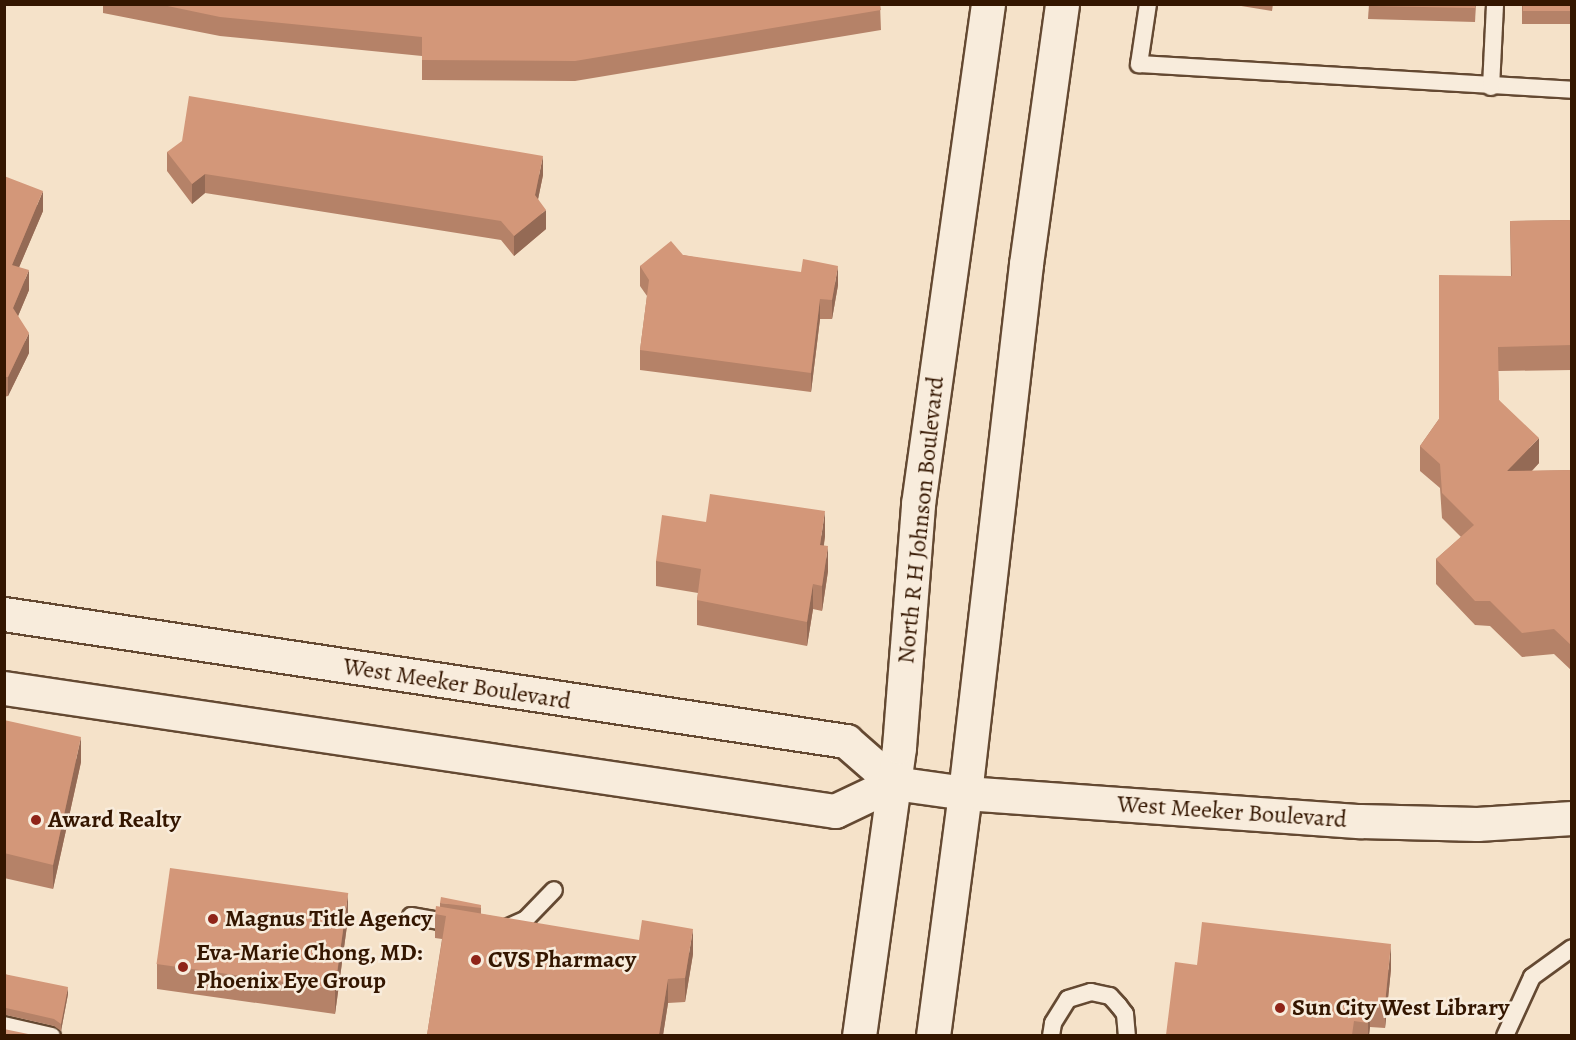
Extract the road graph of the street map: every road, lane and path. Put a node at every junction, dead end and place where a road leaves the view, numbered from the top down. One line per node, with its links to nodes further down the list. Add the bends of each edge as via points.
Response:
1 (988, 4): 9 (main road, North R H Johnson Boulevard, via 918,504)
2 (1062, 4): 10 (main road, via 1024,276)
3 (1148, 4): 5 (lane, via 1140,64)
4 (1494, 4): 5 (lane)
5 (1491, 87): 6 (lane)
6 (1572, 90)
7 (4, 614): 9 (main road, West Meeker Boulevard, via 846,741)
8 (4, 688): 9 (main road, via 835,811)
9 (894, 783): 10 (main road, West Meeker Boulevard); 17 (main road, North R H Johnson Boulevard)
10 (965, 793): 11 (main road, West Meeker Boulevard, via 1360,821 1477,824); 18 (main road)
11 (1572, 818)
12 (554, 890): 13 (lane, via 517,925 483,928)
13 (411, 916)
14 (1572, 948): 21 (lane, via 1532,977)
15 (4, 1025): 16 (lane)
16 (52, 1035)
17 (860, 1035)
18 (933, 1035)
19 (1051, 1035): 20 (lane, via 1056,1017 1068,999 1091,992 1110,996 1119,1006 1125,1014)
20 (1127, 1035)
21 (1505, 1035)

